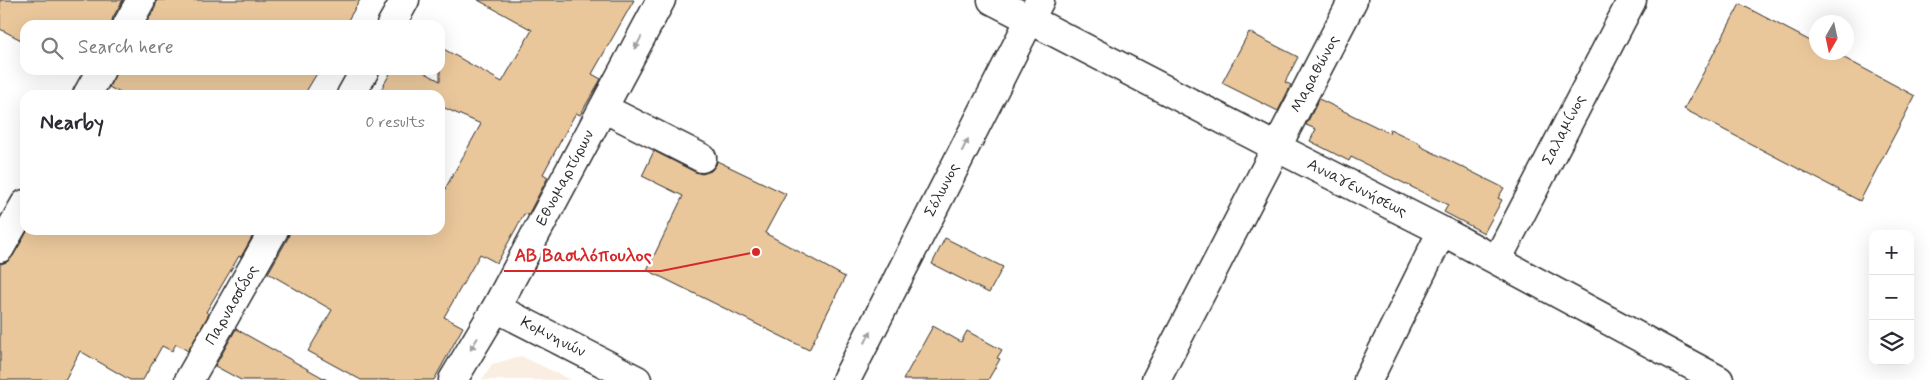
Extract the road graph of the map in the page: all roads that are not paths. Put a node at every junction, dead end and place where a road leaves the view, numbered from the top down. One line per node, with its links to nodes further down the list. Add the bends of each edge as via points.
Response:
1 (141, 0): 8 (street)
2 (405, 0): 9 (street)
3 (661, 0): 14 (street, Εθνομαρτύρων, one-way to 14)
4 (992, 0): 7 (street, Ανναγεννήσεως)
5 (1353, 0): 15 (street, Μαραθώνος)
6 (1632, 0): 21 (street, Σαλαμίνος)
7 (1035, 10): 15 (street, Ανναγεννήσεως); 26 (street, Σόλωνος, one-way to 7)
8 (130, 20)
9 (394, 20)
10 (98, 75): 12 (street)
11 (362, 75): 13 (street)
12 (90, 90)
13 (354, 90)
14 (603, 108): 16 (street); 22 (street, Εθνομαρτύρων)
15 (1276, 148): 18 (street, Ανναγεννήσεως); 27 (street, Μαραθώνος)
16 (702, 158)
17 (20, 213): 20 (street)
18 (1442, 231): 21 (street, Ανναγεννήσεως); 28 (street)
19 (271, 235): 23 (street, Παρνασσίδος)
20 (0, 248)
21 (1497, 260): 29 (street, Ανναγεννήσεως)
22 (496, 308): 24 (street, Εθνομαρτύρων, one-way to 24); 25 (street, Κομνηνών)
23 (189, 380)
24 (453, 380)
25 (637, 380)
26 (846, 380)
27 (1156, 380)
28 (1368, 380)
29 (1719, 380)

